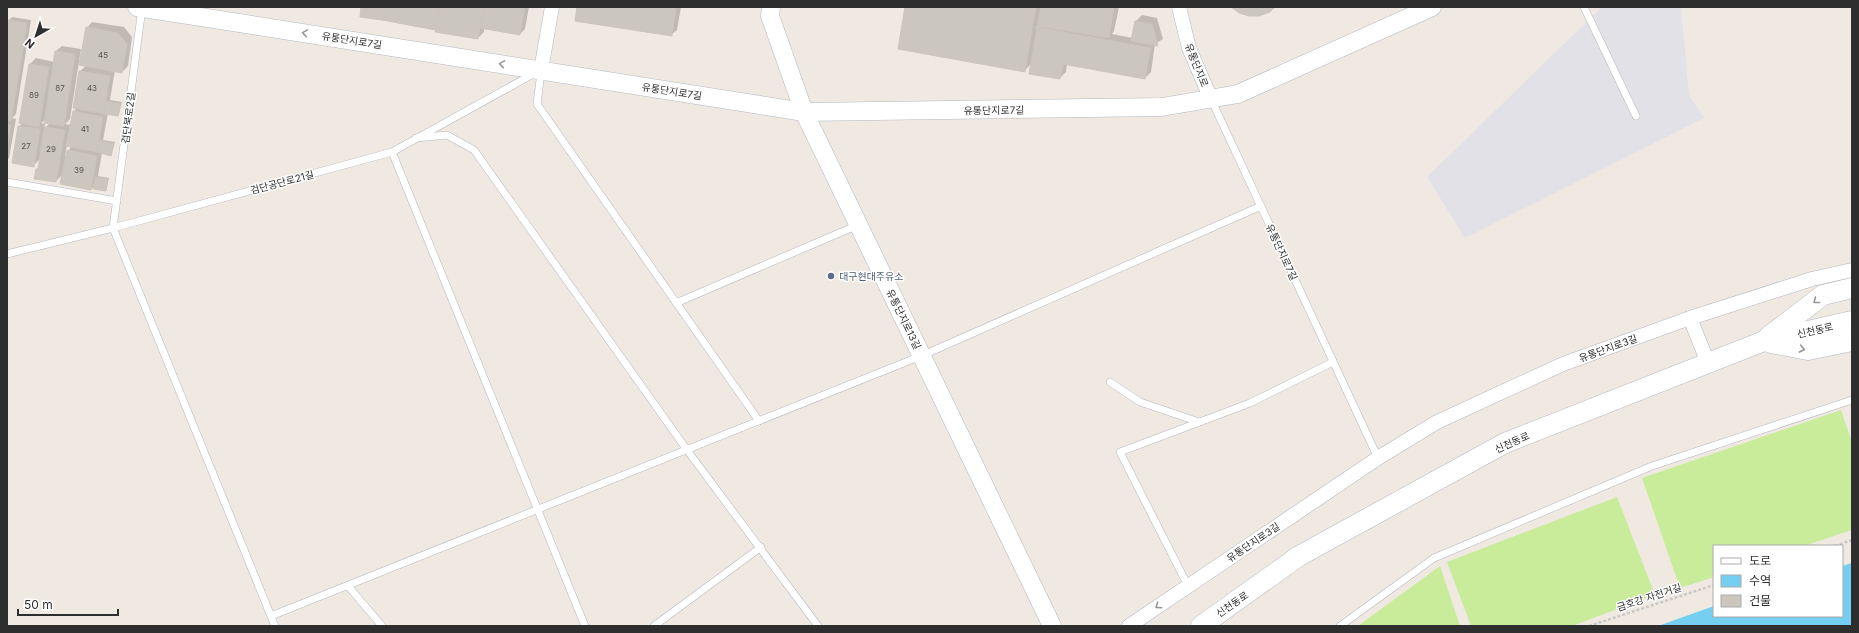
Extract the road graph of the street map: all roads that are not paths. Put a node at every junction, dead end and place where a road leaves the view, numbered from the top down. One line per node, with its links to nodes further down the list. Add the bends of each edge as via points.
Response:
1 (140, 7): 7 (street, 유통단지로7길, one-way to 1); 14 (lane, 검단북로2길)
2 (552, 7): 7 (street)
3 (771, 7): 9 (street, 유통단지로13길, via 770,16)
4 (1179, 7): 8 (street, 유통단지로, via 1189,48)
5 (1432, 7): 8 (street, 유통단지로7길, via 1238,94)
6 (1584, 7): 10 (lane)
7 (541, 70): 9 (street, 유통단지로7길); 11 (lane, 검단공단로21길); 21 (lane, via 537,104)
8 (1211, 99): 9 (street, 유통단지로7길, via 1162,107); 15 (lane, 유통단지로7길)
9 (804, 112): 16 (street, 유통단지로13길)
10 (1636, 116)
11 (416, 138): 12 (lane, 검단공단로21길); 33 (lane, via 447,135 474,150)
12 (392, 152): 17 (lane, 검단공단로21길); 35 (lane)
13 (7, 182): 14 (lane)
14 (117, 201): 17 (lane, 검단북로2길)
15 (1261, 206): 26 (lane); 27 (lane, 유통단지로7길)
16 (858, 225): 21 (lane); 26 (street, 유통단지로13길)
17 (113, 228): 18 (lane, 검단공단로21길); 39 (lane)
18 (7, 254)
19 (1852, 270): 22 (street, 유통단지로3길, via 1812,279)
20 (1852, 288): 24 (main road, one-way to 24, via 1823,295)
21 (676, 303): 31 (lane)
22 (1690, 318): 28 (street); 34 (street, 유통단지로3길, via 1563,364 1437,422)
23 (1852, 321): 24 (main road, 신천동로)
24 (1764, 341): 25 (main road, one-way to 25, via 1808,350); 28 (main road, 신천동로)
25 (1852, 341)
26 (922, 356): 31 (lane); 45 (street, 유통단지로13길)
27 (1334, 362): 32 (lane, via 1250,403); 34 (lane)
28 (1708, 363): 47 (main road, 신천동로, via 1505,443 1299,556)
29 (1110, 382): 32 (lane, via 1140,402)
30 (1852, 400): 48 (lane, via 1652,466 1434,558)
31 (759, 421): 33 (lane)
32 (1199, 422): 38 (lane, via 1120,452)
33 (687, 450): 35 (lane); 36 (lane)
34 (1378, 458): 38 (street, 유통단지로3길)
35 (538, 509): 37 (lane); 42 (lane)
36 (761, 547): 43 (lane); 44 (lane)
37 (348, 586): 39 (lane); 41 (lane)
38 (1188, 586): 46 (street, 유통단지로3길, one-way to 46)
39 (271, 616): 40 (lane)
40 (275, 626)
41 (382, 626)
42 (585, 626)
43 (654, 626)
44 (818, 626)
45 (1052, 626)
46 (1129, 626)
47 (1201, 626)
48 (1340, 626)

